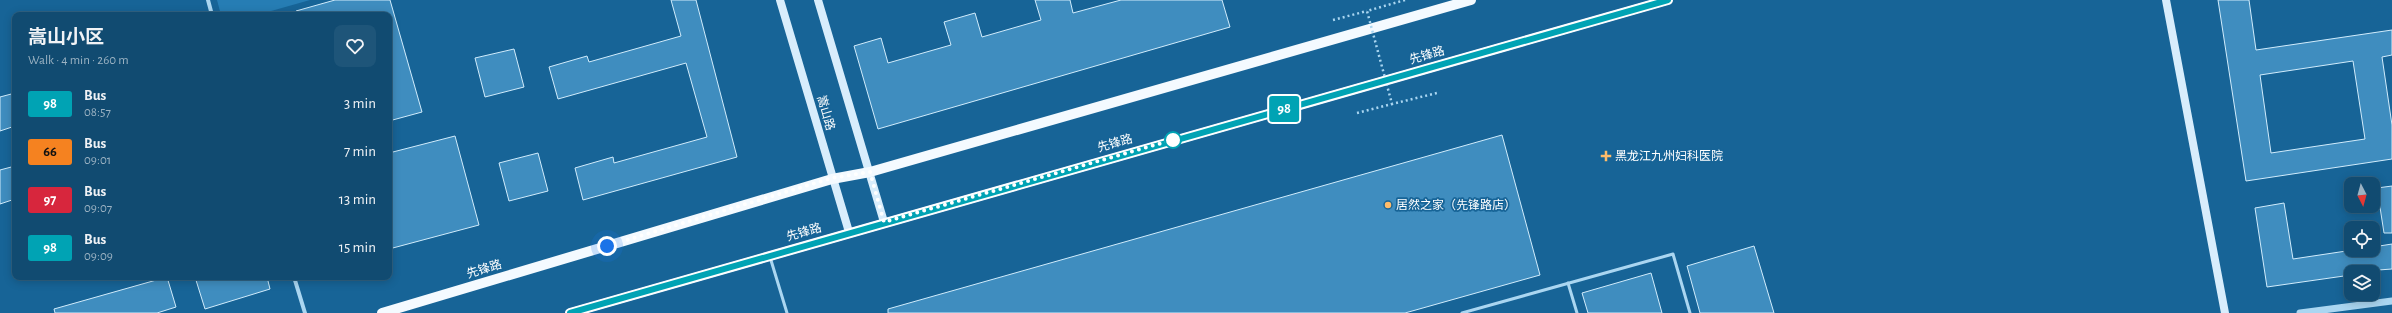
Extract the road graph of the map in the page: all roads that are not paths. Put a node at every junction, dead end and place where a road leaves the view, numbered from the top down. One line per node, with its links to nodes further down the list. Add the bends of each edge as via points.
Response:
1 (208, 0): 7 (street)
2 (780, 0): 9 (main road, 嵩山路)
3 (818, 0): 8 (main road, 嵩山路)
4 (1471, 0): 8 (main road, 先锋路)
5 (1668, 0): 10 (main road, 先锋路)
6 (2166, 0): 23 (main road)
7 (211, 12)
8 (870, 172): 9 (main road, 先锋路); 10 (main road, 嵩山路)
9 (832, 178): 11 (main road, 嵩山路); 17 (main road, 先锋路)
10 (884, 222): 11 (main road, 先锋路)
11 (849, 232): 12 (main road, 先锋路)
12 (770, 255): 18 (main road, 先锋路); 19 (lane)
13 (295, 280): 16 (street)
14 (1568, 283): 20 (lane); 21 (lane); 22 (lane, via 1673,254)
15 (2392, 301): 24 (street)
16 (305, 313)
17 (382, 313)
18 (570, 313)
19 (787, 313)
20 (1464, 313)
21 (1577, 313)
22 (1690, 313)
23 (2225, 313)
24 (2300, 313)

